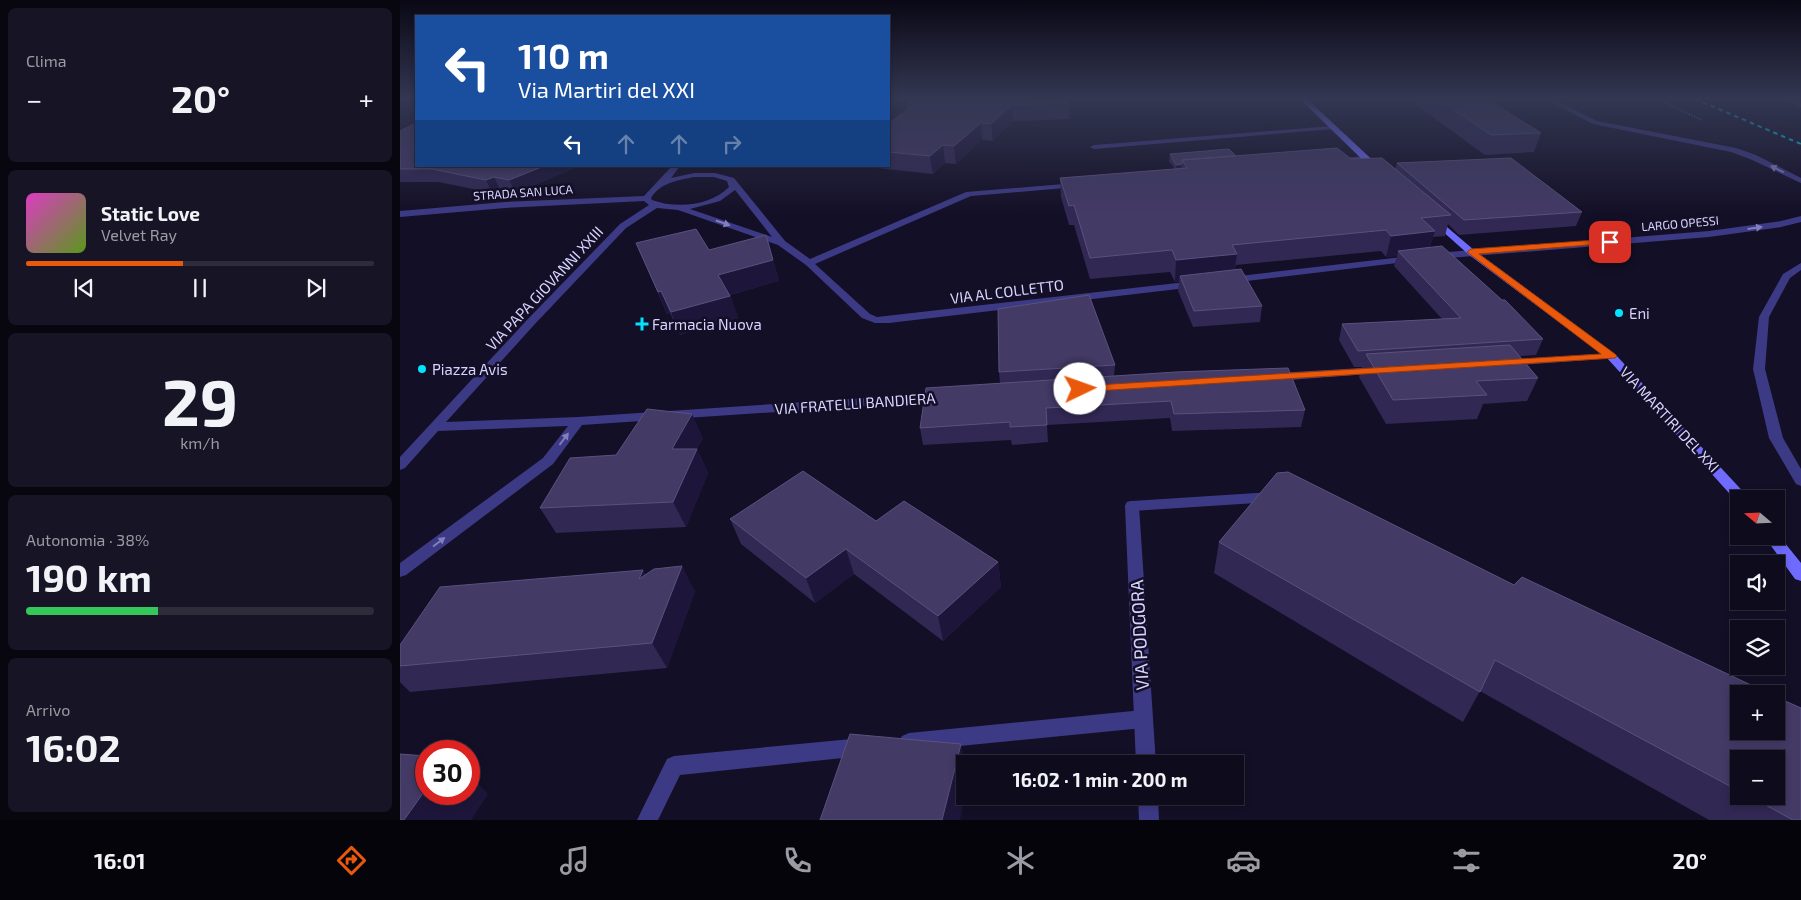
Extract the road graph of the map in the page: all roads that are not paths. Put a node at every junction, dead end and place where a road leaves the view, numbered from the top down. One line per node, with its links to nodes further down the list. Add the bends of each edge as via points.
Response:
1 (1209, 137): 4 (street)
2 (1342, 137): 5 (street)
3 (1668, 137): 11 (street, one-way to 3, via 1733,150)
4 (1094, 146)
5 (1365, 158): 6 (street); 10 (street)
6 (1326, 162)
7 (675, 167): 13 (street, VIA PAPA GIOVANNI XXIII)
8 (719, 167): 9 (street)
9 (715, 175): 12 (street); 13 (street, via 694,175)
10 (1387, 178)
11 (1801, 181)
12 (733, 182): 16 (street, via 730,191 714,200); 20 (street, VIA AL COLLETTO)
13 (662, 184): 15 (street, VIA PAPA GIOVANNI XXIII, via 654,188)
14 (1085, 184): 22 (street, via 969,194)
15 (651, 201): 16 (street, STRADA SAN LUCA); 17 (street, STRADA SAN LUCA, via 505,205); 30 (street, VIA PAPA GIOVANNI XXIII, via 530,322)
16 (677, 207): 20 (street, VIA AL COLLETTO, one-way to 20)
17 (400, 214)
18 (1429, 215): 21 (street, VIA MARTIRI DEL XXI)
19 (1801, 219): 21 (street, LARGO OPESSI, one-way to 19, via 1709,234)
20 (782, 243): 22 (street, VIA AL COLLETTO)
21 (1471, 252): 22 (street, VIA AL COLLETTO, via 889,320 866,316); 24 (street, VIA MARTIRI DEL XXI)
22 (808, 264)
23 (1801, 266): 32 (street, via 1786,276 1764,317 1759,369 1776,438)
24 (1611, 356): 25 (street); 33 (street, VIA MARTIRI DEL XXI)
25 (1500, 363)
26 (1390, 370): 27 (street)
27 (1261, 378)
28 (954, 397): 29 (street, VIA FRATELLI BANDIERA)
29 (578, 421): 30 (street, VIA FRATELLI BANDIERA); 38 (street, one-way to 29, via 548,461)
30 (435, 427): 31 (street, VIA PAPA GIOVANNI XXIII)
31 (400, 465)
32 (1801, 481)
33 (1735, 490)
34 (1291, 496): 40 (street, VIA PODGORA, via 1132,506)
35 (1785, 544): 37 (street)
36 (1778, 545): 39 (street)
37 (1801, 561)
38 (400, 571)
39 (1801, 575)
40 (1143, 719): 41 (street, VIA PODGORA); 43 (street, via 674,766)
41 (1145, 755)
42 (1148, 805): 44 (street)
43 (647, 820)
44 (1149, 820)

